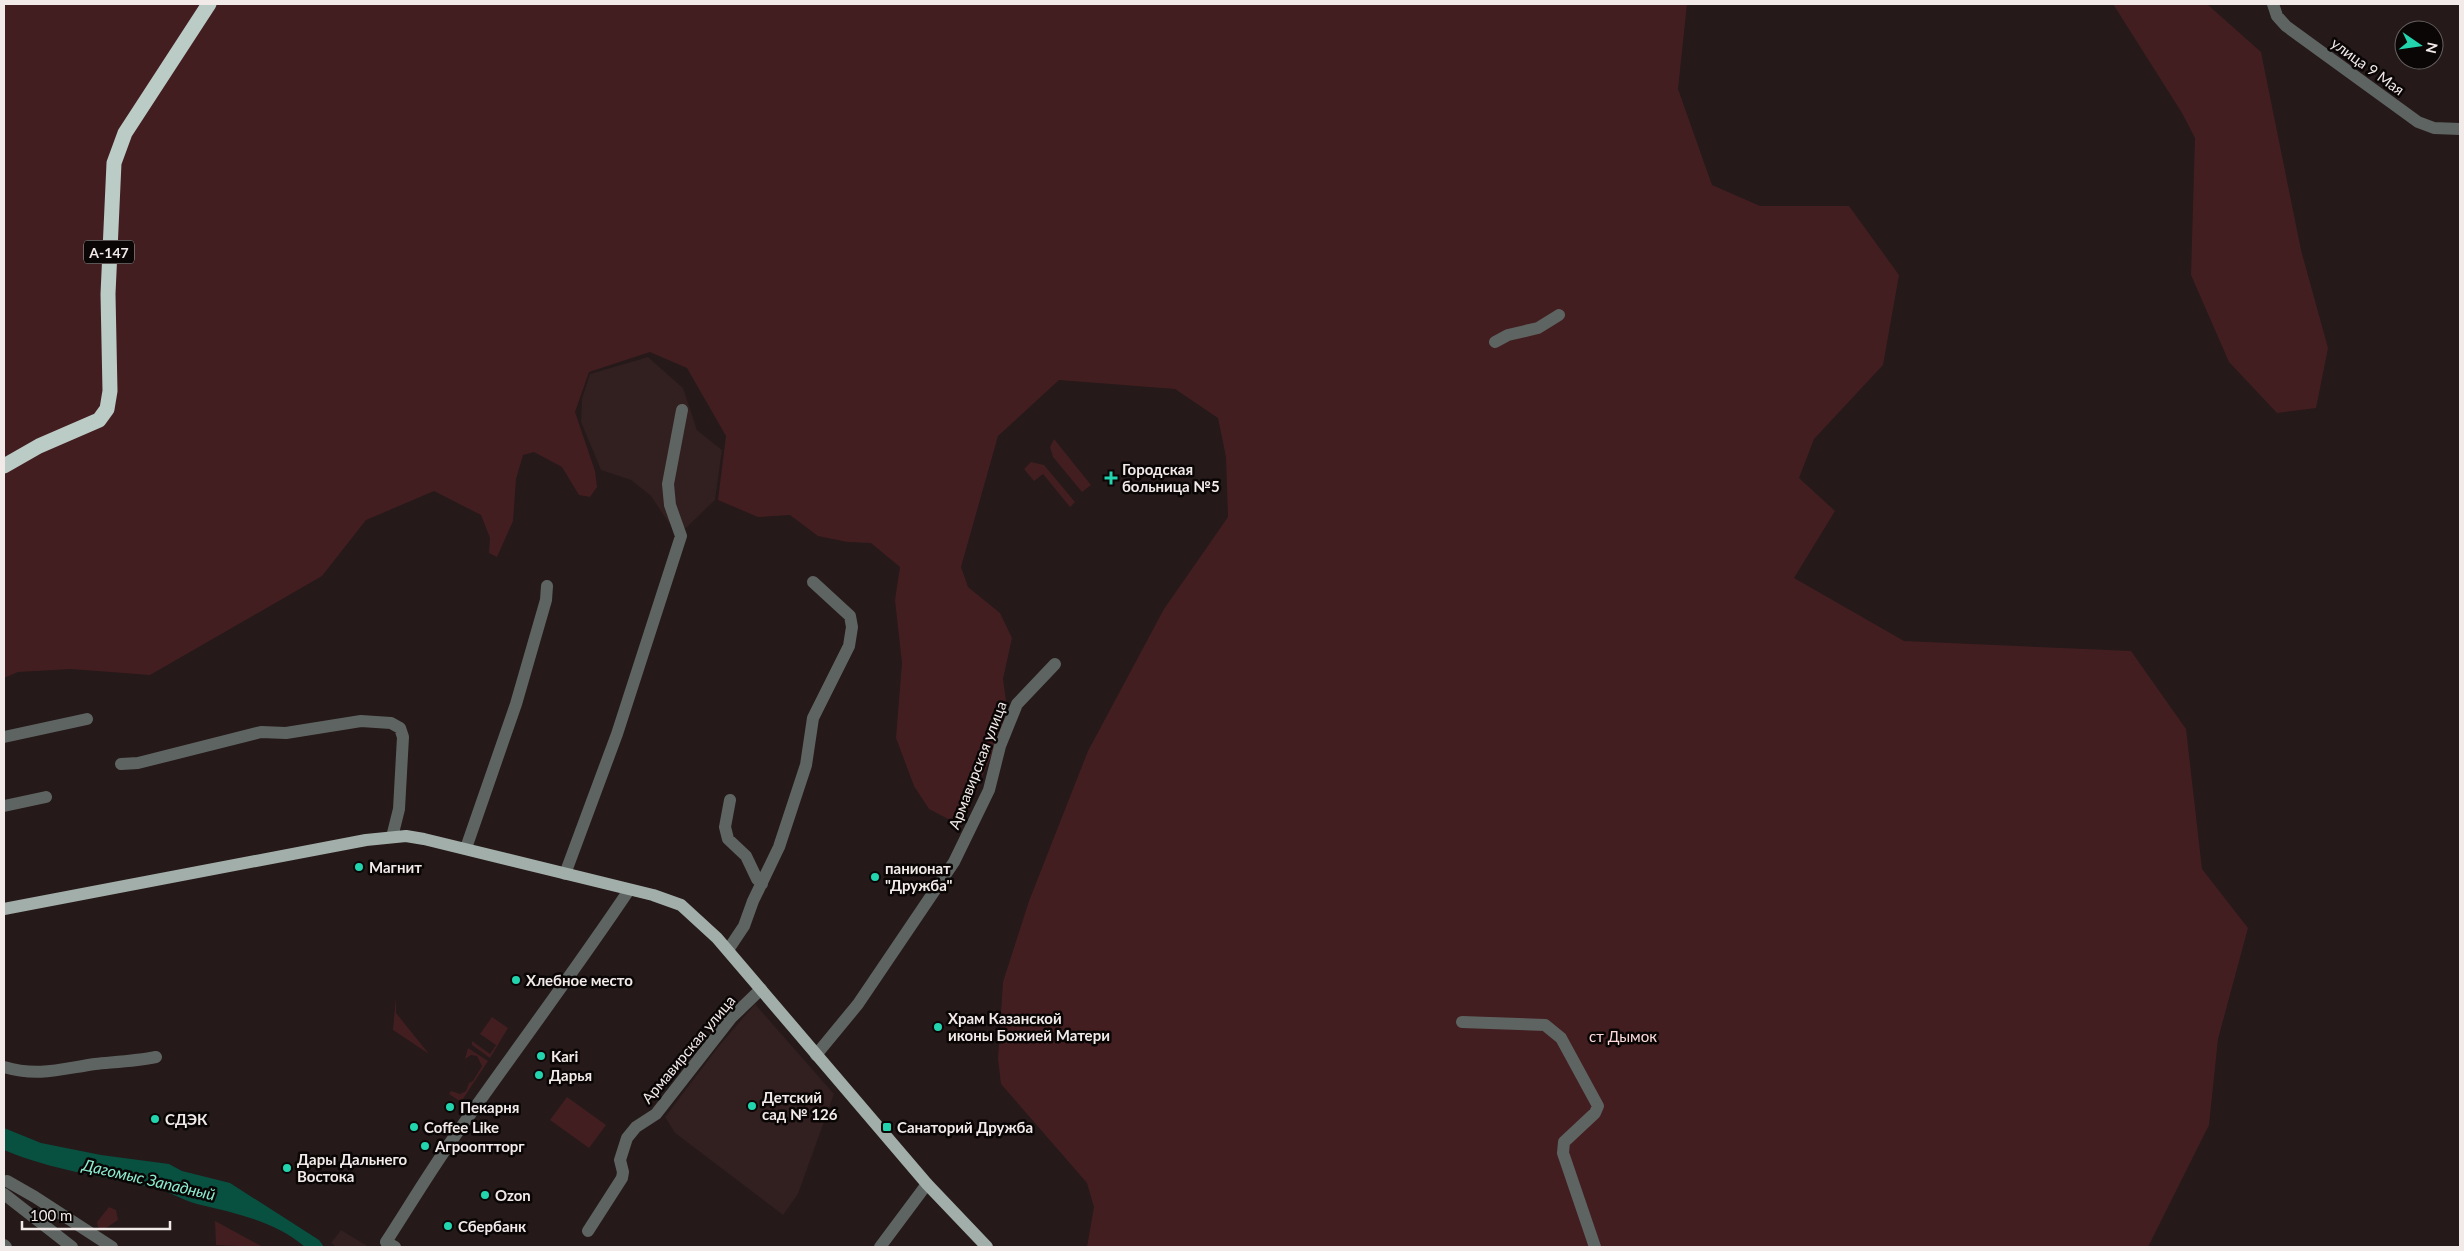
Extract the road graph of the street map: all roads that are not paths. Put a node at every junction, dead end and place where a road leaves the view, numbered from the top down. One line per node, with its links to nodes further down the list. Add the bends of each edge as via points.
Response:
1 (210, 4): 7 (highway, А-147, via 124,133 114,163 107,409 99,420 39,446)
2 (2273, 4): 3 (street, улица 9 Мая, via 2277,16 2286,26 2418,122 2434,128)
3 (2460, 130)
4 (1559, 315): 5 (street, via 1538,328)
5 (1494, 342)
6 (682, 410): 19 (street, via 668,484 670,505 681,536 617,734)
7 (4, 466)
8 (814, 582): 20 (street, via 850,616 849,646 814,718 803,774 779,848)
9 (547, 586): 18 (street, via 546,600 516,704)
10 (1055, 664): 26 (street, Армавирская улица, via 1016,704 988,790 954,862 858,1004)
11 (87, 719): 12 (street)
12 (4, 737)
13 (121, 764): 17 (street, via 138,763 261,732 286,733 361,721 391,723 400,728 403,737 399,809)
14 (46, 797): 16 (street)
15 (730, 800): 20 (street, via 725,828 728,839 746,856 756,879)
16 (4, 806)
17 (392, 837): 18 (main road, via 406,836); 22 (main road)
18 (466, 848): 19 (main road)
19 (566, 874): 21 (main road)
20 (762, 884): 23 (street, via 744,926)
21 (630, 890): 23 (main road, via 681,906); 35 (street, via 424,1182 386,1242)
22 (4, 909)
23 (728, 950): 24 (main road)
24 (761, 989): 26 (main road); 32 (street, Армавирская улица, via 731,1018 656,1114 636,1127 627,1138 620,1160 622,1178)
25 (1462, 1022): 38 (street, via 1545,1025 1561,1038 1598,1106 1595,1113 1564,1142 1563,1153)
26 (816, 1055): 30 (main road)
27 (156, 1057): 28 (street, via 47,1073)
28 (4, 1066)
29 (7, 1181): 34 (street)
30 (927, 1184): 36 (street); 37 (main road)
31 (4, 1194): 33 (street)
32 (588, 1230)
33 (72, 1247)
34 (112, 1247)
35 (395, 1247)
36 (880, 1247)
37 (987, 1247)
38 (1595, 1247)

